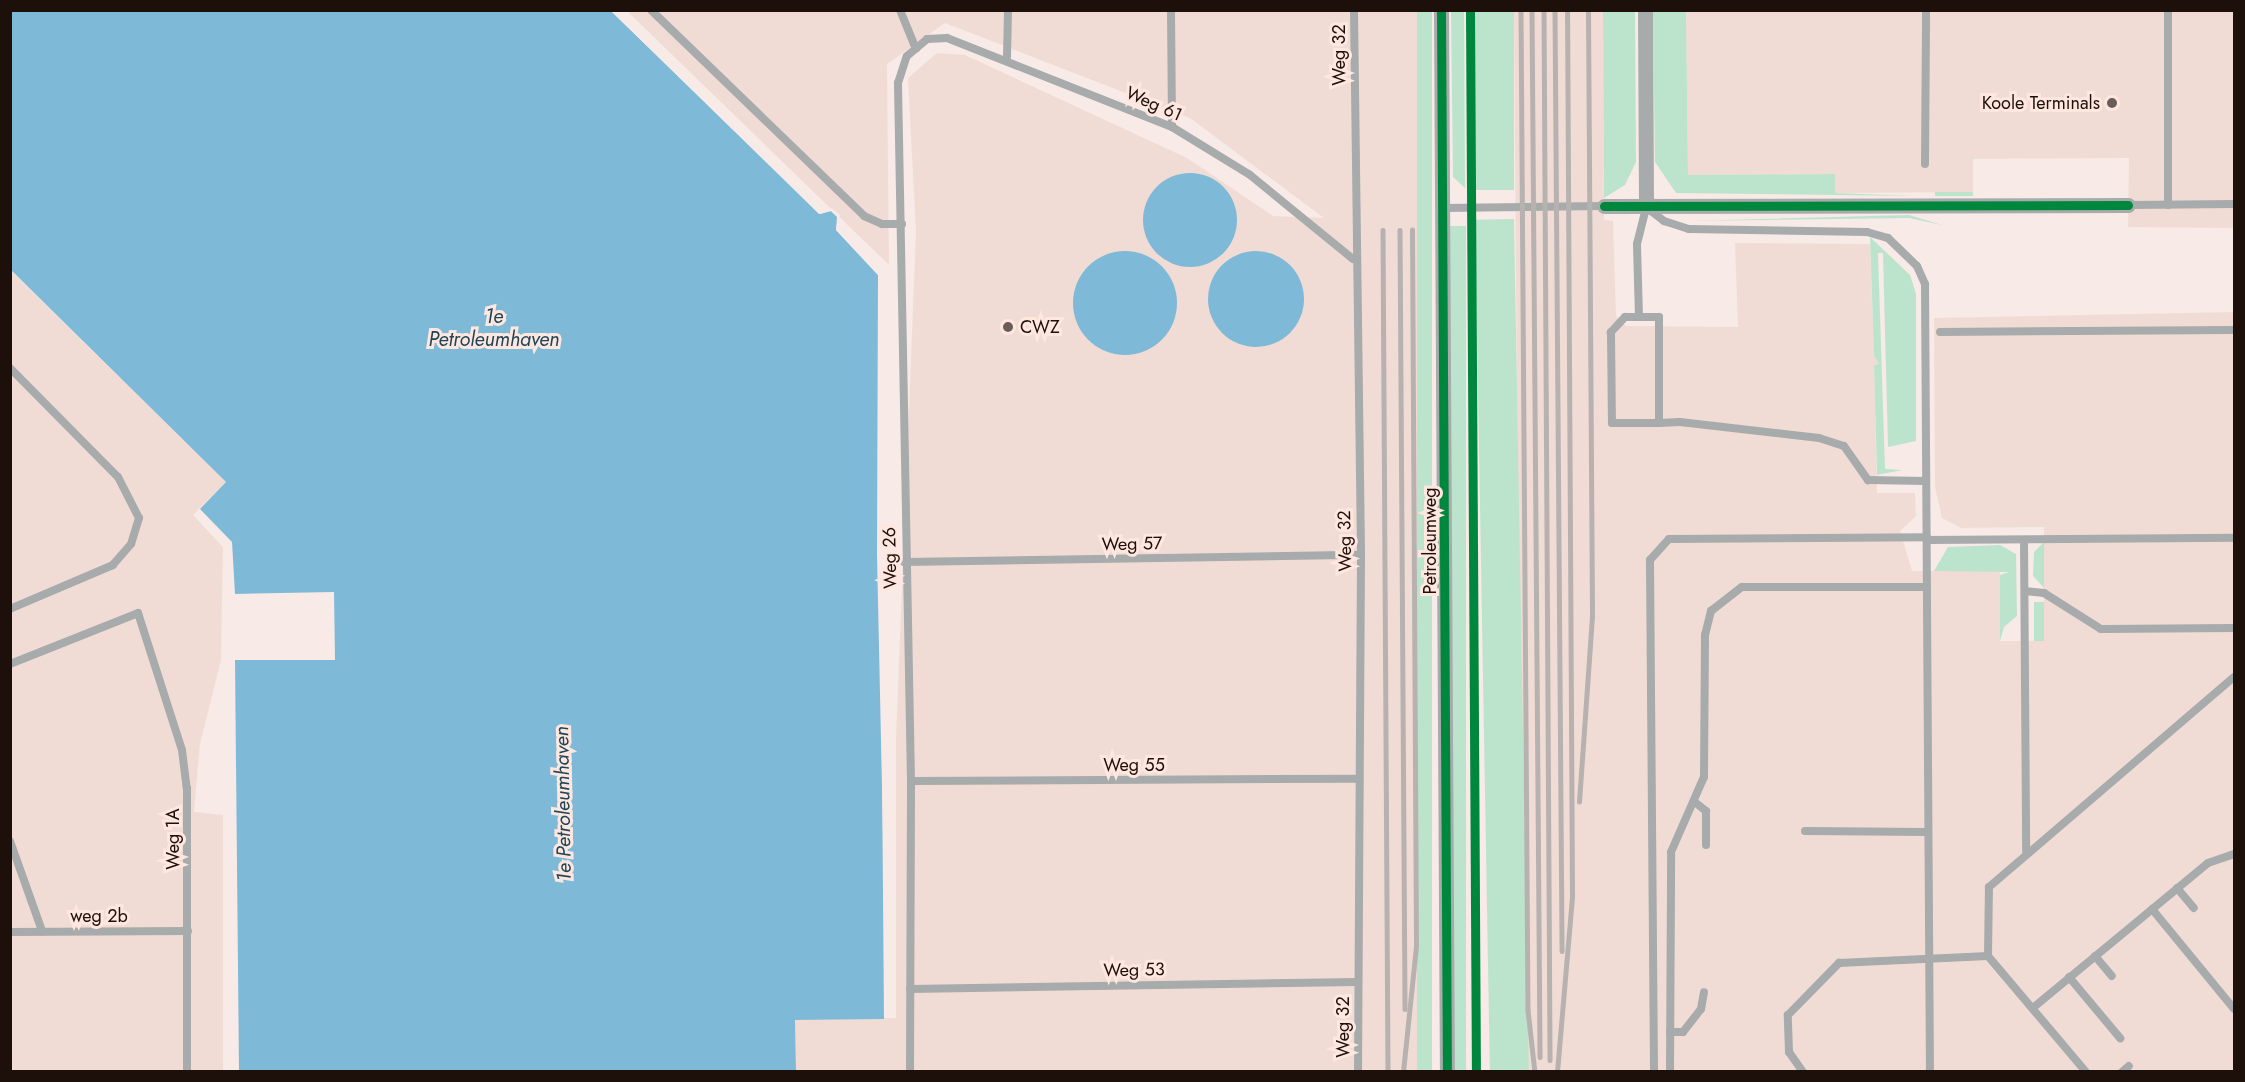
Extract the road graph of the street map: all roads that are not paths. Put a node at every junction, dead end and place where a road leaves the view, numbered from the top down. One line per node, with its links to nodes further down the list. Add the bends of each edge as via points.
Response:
1 (651, 10): 20 (lane, via 864,216 882,224)
2 (900, 10): 10 (lane)
3 (1008, 10): 11 (lane)
4 (1171, 10): 12 (lane)
5 (1354, 10): 21 (lane, Weg 32)
6 (1441, 10): 19 (street, Petroleumweg)
7 (1645, 10): 18 (street)
8 (1926, 10): 13 (lane)
9 (2168, 10): 16 (lane)
10 (916, 49): 11 (lane, Weg 61, via 927,39 947,38); 20 (lane, Weg 26, via 907,56 898,83)
11 (1007, 57): 12 (lane, Weg 61)
12 (1172, 127): 21 (lane, Weg 61, via 1251,175)
13 (1925, 164)
14 (2235, 204): 16 (lane)
15 (2128, 205): 16 (lane); 18 (street)
16 (2169, 205)
17 (1604, 206): 18 (street); 19 (lane)
18 (1646, 207): 22 (lane, via 1637,244); 27 (lane, via 1664,221 1718,233 1867,232 1888,238 1917,266 1924,284)
19 (1444, 208): 70 (street, Petroleumweg)
20 (902, 224): 32 (lane, Weg 26)
21 (1353, 259): 31 (lane, Weg 32)
22 (1639, 317): 26 (lane, via 1659,317); 26 (lane, via 1625,317 1611,332 1612,423)
23 (2235, 330): 24 (lane)
24 (1940, 332)
25 (10, 368): 35 (lane, via 118,477 139,518 131,544 112,565)
26 (1659, 423): 27 (lane, via 1819,438 1844,446 1868,480)
27 (1926, 481): 28 (lane)
28 (1927, 538): 30 (lane); 33 (lane); 71 (lane, via 1669,539 1650,560)
29 (2235, 538): 30 (lane)
30 (2024, 540): 34 (lane)
31 (1361, 555): 32 (lane, Weg 57); 39 (lane, Weg 32)
32 (904, 562): 40 (lane, Weg 26)
33 (1927, 586): 41 (lane, via 1742,587 1720,600 1707,622 1704,777); 43 (lane)
34 (2025, 591): 36 (lane, via 2044,593 2101,629); 46 (lane)
35 (10, 609)
36 (2235, 628)
37 (10, 664): 52 (lane, Weg 1A, via 138,613 182,750)
38 (2235, 677): 46 (lane)
39 (1356, 779): 40 (lane, Weg 55); 59 (lane, Weg 32)
40 (911, 781): 60 (lane, Weg 26)
41 (1696, 803): 45 (lane, via 1706,811); 64 (lane, via 1671,852)
42 (1805, 831): 43 (lane)
43 (1928, 832): 56 (lane)
44 (10, 841): 51 (lane)
45 (1706, 845)
46 (2026, 851): 54 (lane, via 1989,886)
47 (2235, 854): 48 (lane, via 2208,863)
48 (2177, 888): 49 (lane); 50 (lane)
49 (2194, 908)
50 (2152, 909): 55 (lane); 63 (lane)
51 (42, 931): 52 (lane, weg 2b); 53 (lane, weg 2b)
52 (188, 931): 67 (lane, Weg 1A)
53 (10, 932)
54 (1988, 956): 56 (lane); 62 (lane)
55 (2095, 956): 57 (lane); 58 (lane)
56 (1929, 960): 73 (lane, via 1839,963 1788,1015 1789,1052); 74 (lane)
57 (2112, 976)
58 (2069, 977): 62 (lane); 65 (lane)
59 (1358, 982): 60 (lane, Weg 53); 69 (lane, Weg 32)
60 (910, 989): 68 (lane, Weg 26)
61 (1704, 992): 64 (lane, via 1701,1009 1683,1032)
62 (2034, 1007): 75 (lane)
63 (2235, 1009)
64 (1670, 1032): 72 (lane)
65 (2120, 1038)
66 (2129, 1066): 76 (lane)
67 (187, 1071)
68 (910, 1071)
69 (1358, 1071)
70 (1447, 1071)
71 (1654, 1071)
72 (1670, 1071)
73 (1803, 1071)
74 (1930, 1071)
75 (2086, 1071)
76 (2122, 1071)

